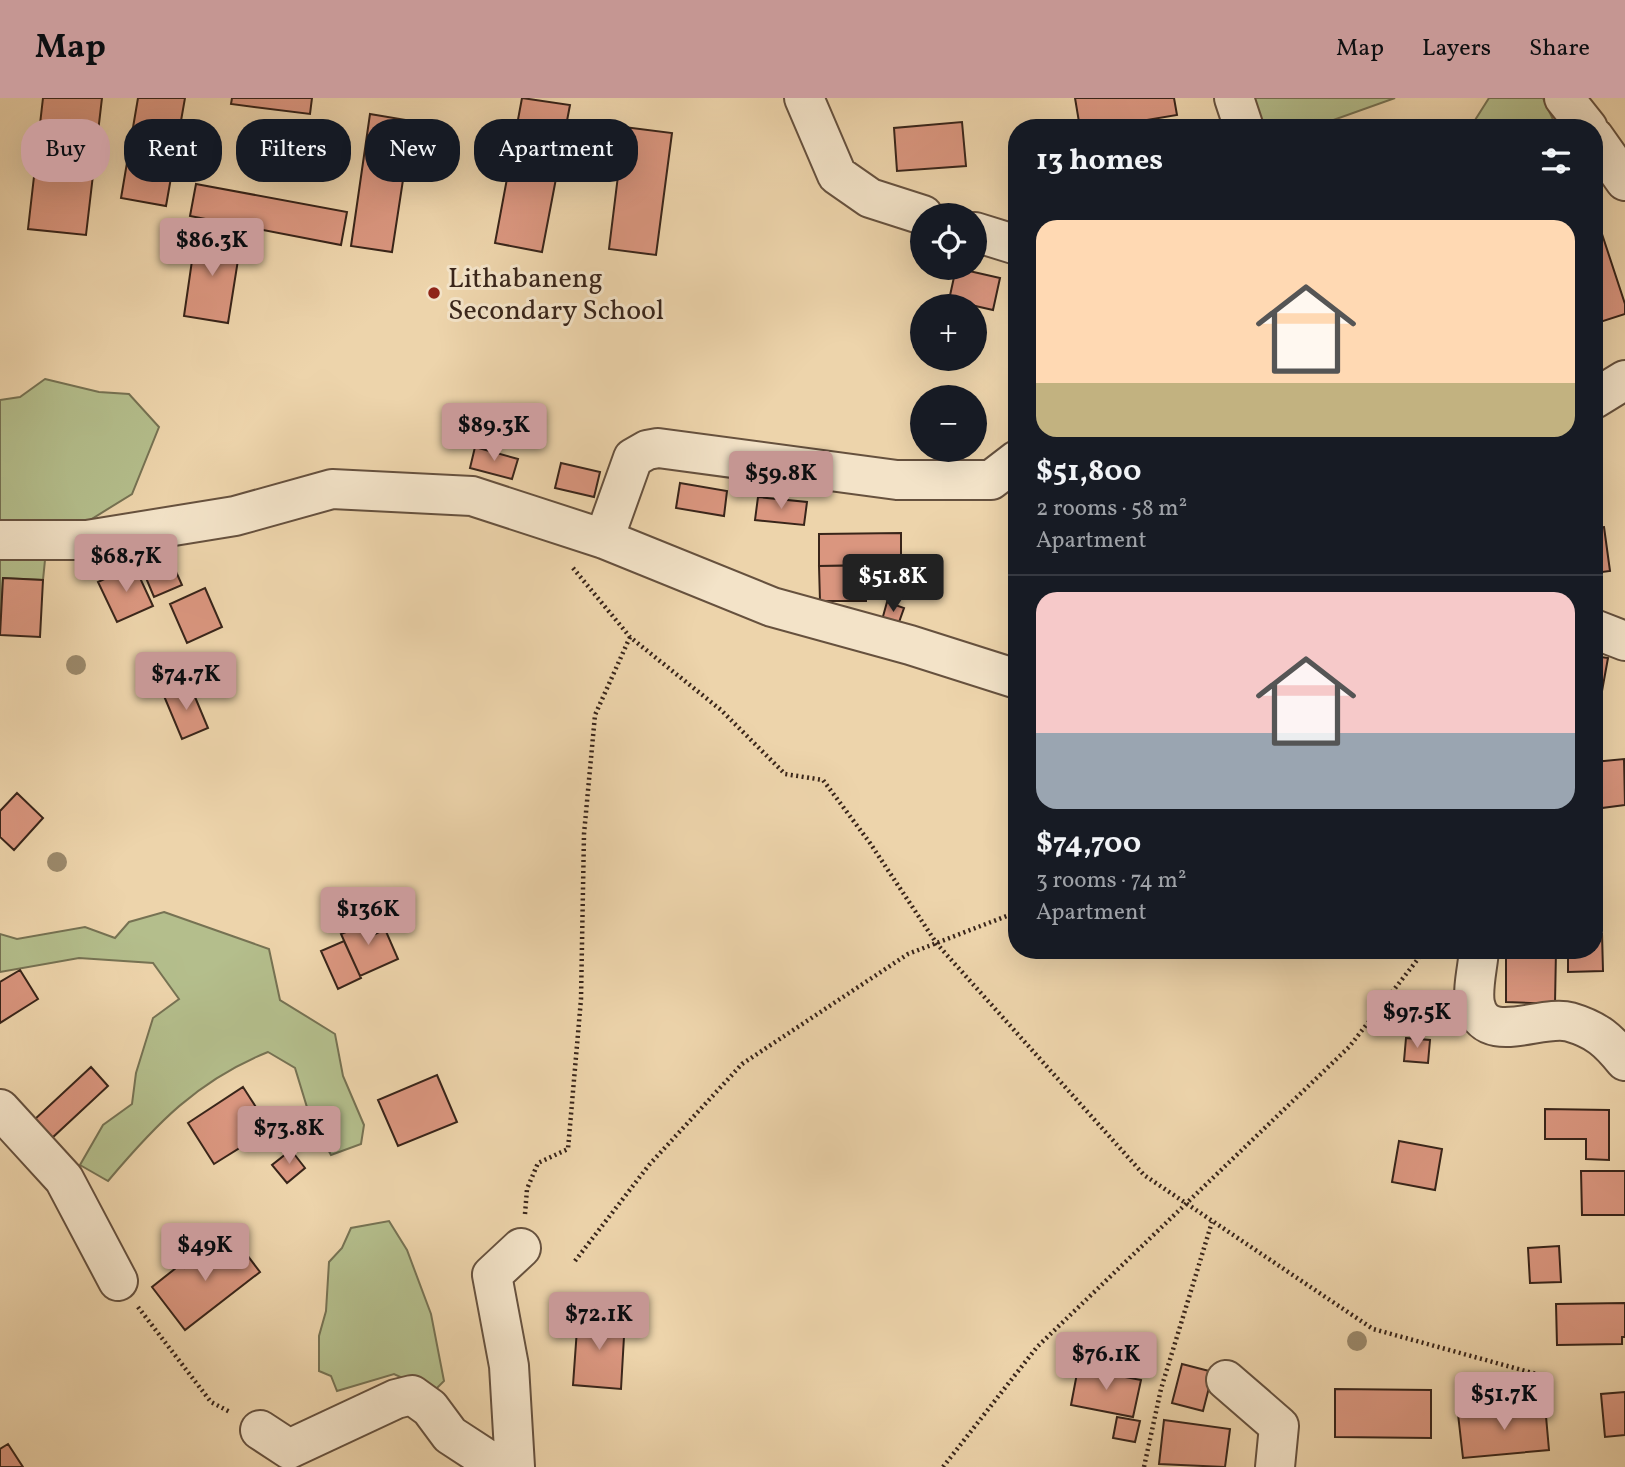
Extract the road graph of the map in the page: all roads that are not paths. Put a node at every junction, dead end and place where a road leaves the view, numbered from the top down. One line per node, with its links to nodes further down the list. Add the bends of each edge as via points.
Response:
1 (804, 98): 8 (street, via 837,175 870,198)
2 (1234, 98): 3 (street)
3 (1241, 119)
4 (1603, 150): 5 (street)
5 (1625, 181)
6 (1625, 187): 7 (street)
7 (1603, 191)
8 (910, 211)
9 (987, 236): 10 (street)
10 (1008, 242)
11 (1625, 380): 12 (street)
12 (1603, 393)
13 (1008, 467): 14 (street, via 991,480 897,480 658,448 633,458)
14 (604, 539): 15 (street, via 472,496 332,489 235,516 87,540); 18 (street, via 772,607)
15 (0, 540)
16 (1603, 632): 17 (street)
17 (1625, 641)
18 (1008, 676)
19 (1478, 959): 20 (street, via 1475,1003 1483,1020 1495,1028 1567,1021 1605,1037)
20 (1625, 1061)
21 (0, 1108): 23 (street, via 64,1179)
22 (521, 1248): 27 (street, via 492,1275 509,1366)
23 (118, 1281)
24 (1226, 1380): 28 (street, via 1279,1426)
25 (260, 1430): 26 (street, via 289,1449 412,1395 430,1408 450,1435)
26 (499, 1467)
27 (515, 1467)
28 (1275, 1467)

